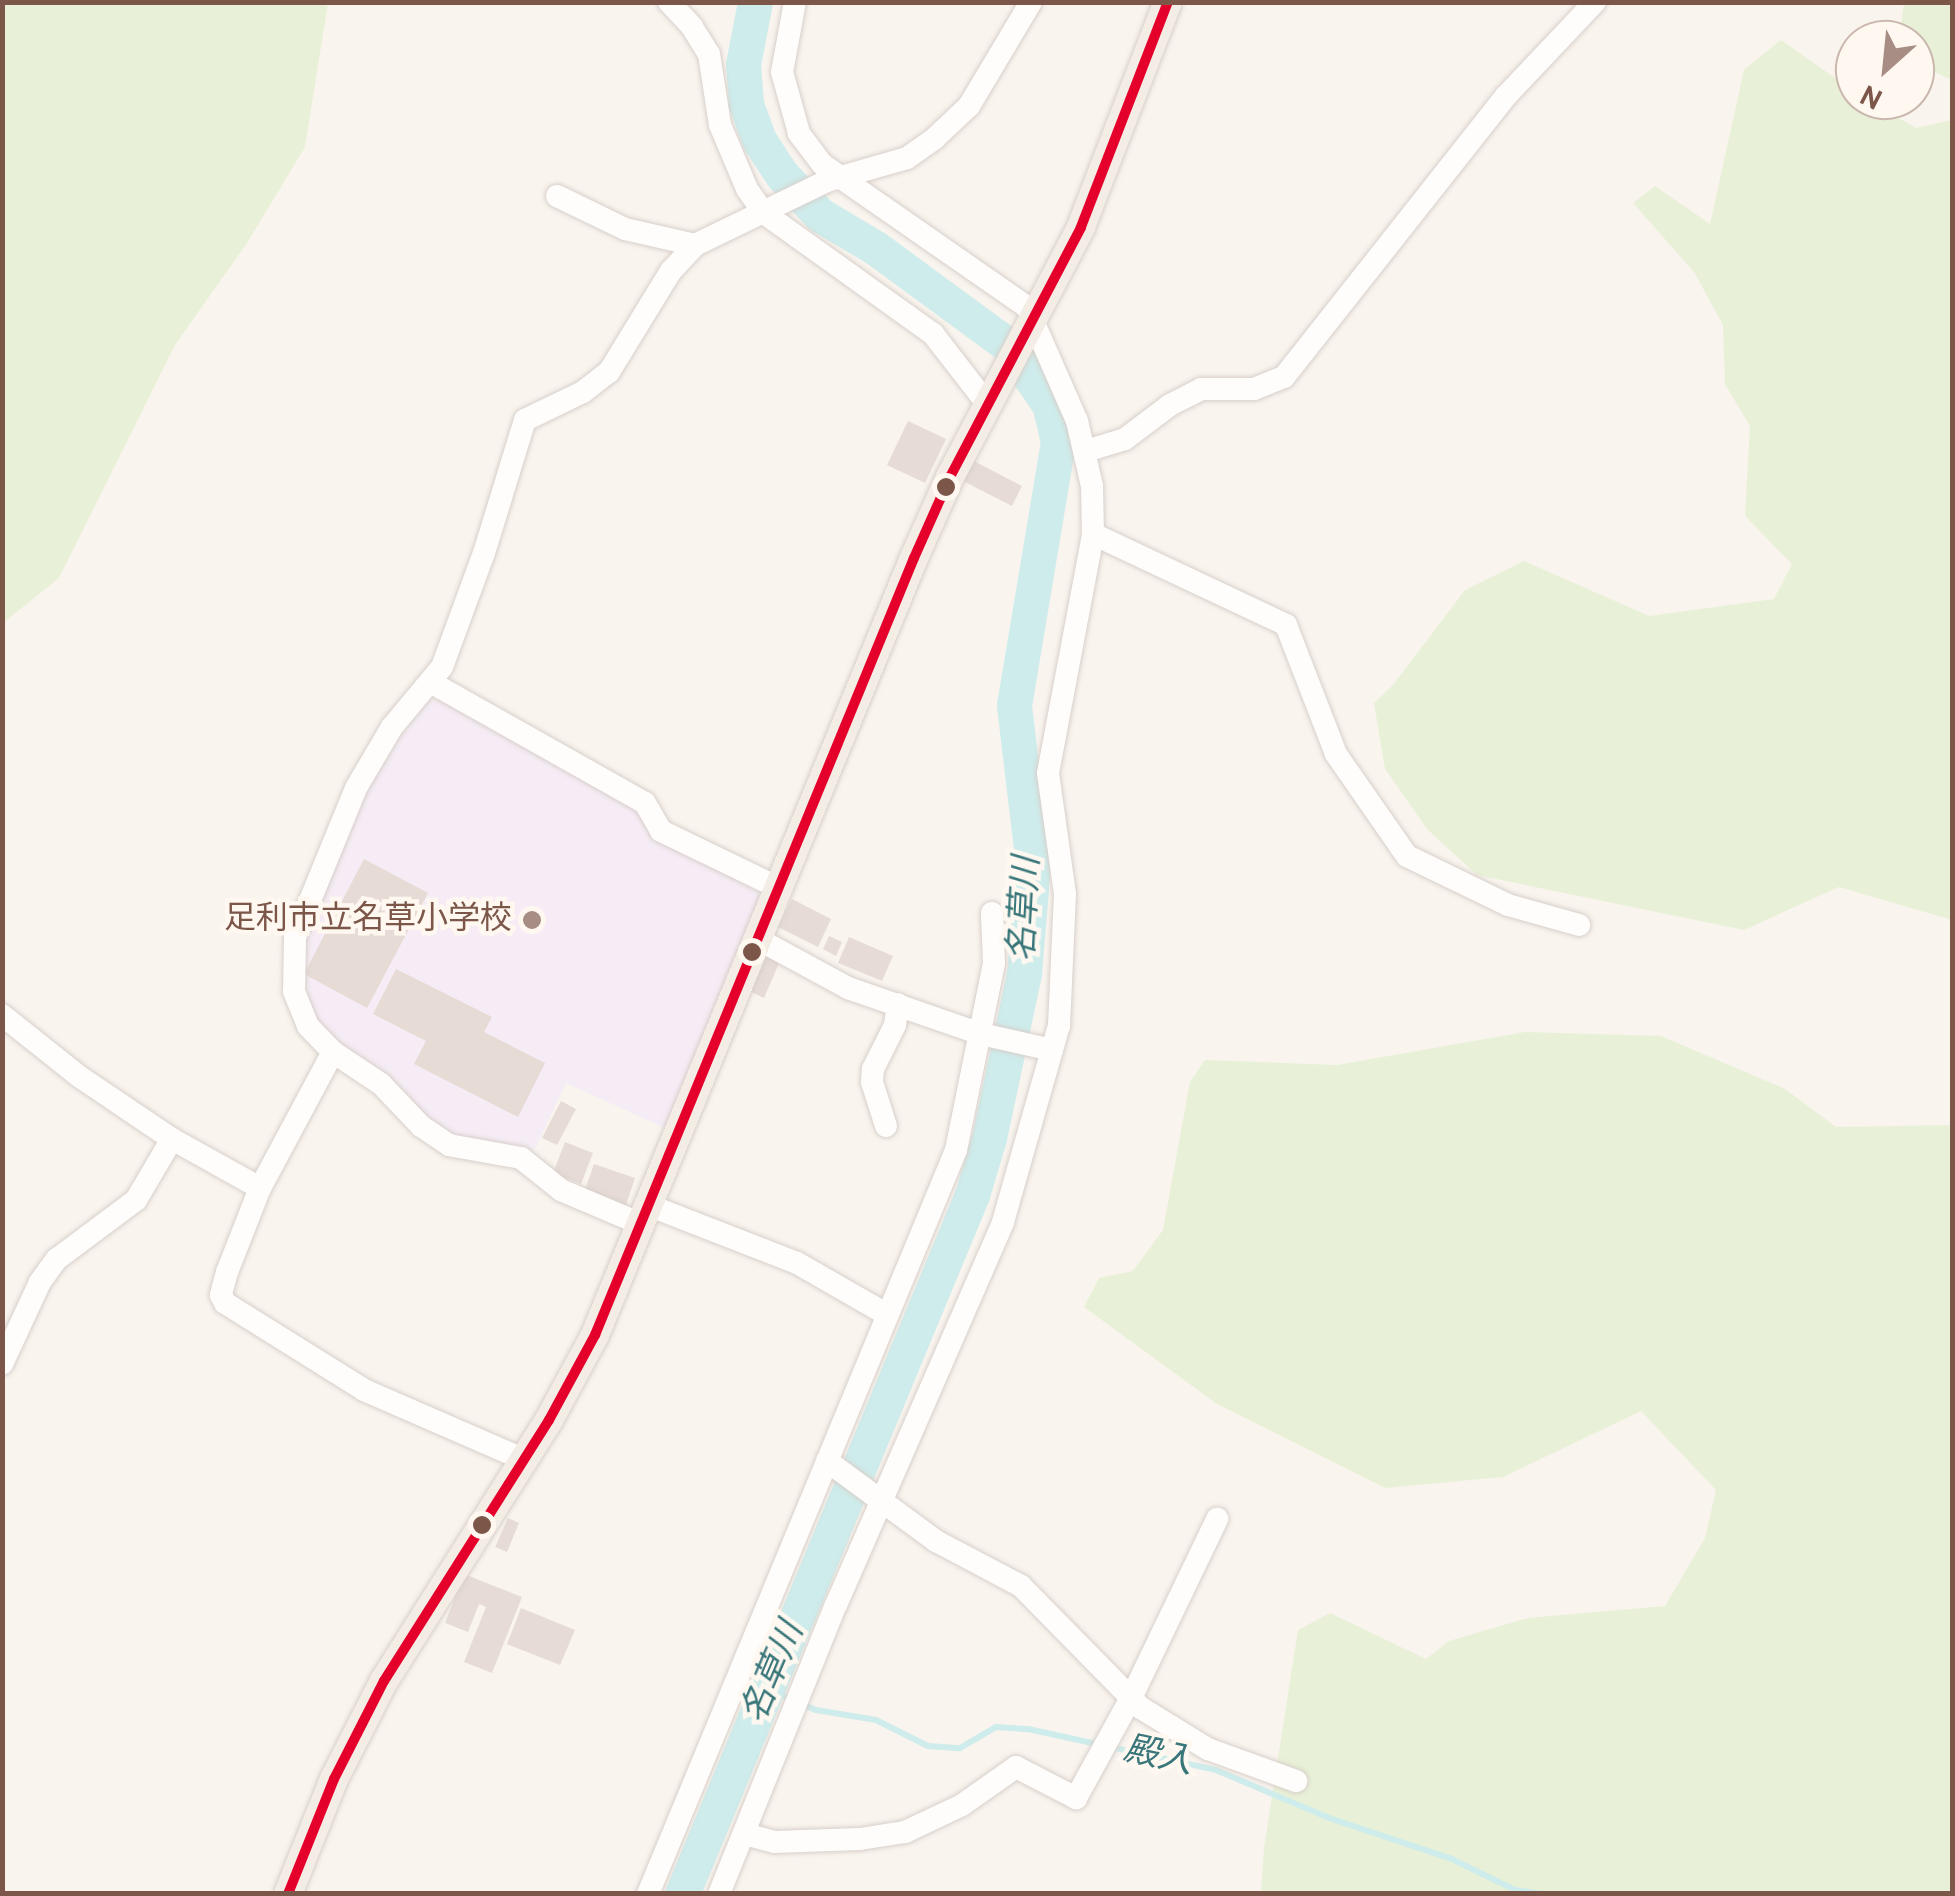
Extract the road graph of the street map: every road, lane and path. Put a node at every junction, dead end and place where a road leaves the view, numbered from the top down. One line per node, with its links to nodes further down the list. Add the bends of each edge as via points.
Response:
1 (669, 2): 8 (street, via 708,54 720,124 747,189)
2 (796, 2): 6 (street, via 782,72 791,114)
3 (1030, 2): 6 (street, via 958,119 908,158)
4 (1168, 2): 10 (main road, via 1107,168)
5 (1595, 2): 12 (street, via 1506,96 1284,377 1254,389 1200,389 1125,438)
6 (833, 179): 8 (street); 10 (street, via 1014,296)
7 (557, 196): 9 (street, via 625,229)
8 (771, 209): 9 (street); 11 (street, via 933,334)
9 (695, 245): 14 (street, via 671,270 610,372 525,420 484,553)
10 (1030, 323): 11 (main road); 12 (street, via 1064,384)
11 (990, 399): 15 (main road, via 932,514)
12 (1086, 451): 13 (street)
13 (1093, 534): 17 (street, via 1286,625 1336,754 1407,856 1508,904); 22 (street, via 1048,773 1064,894 1063,994)
14 (432, 683): 15 (street, via 646,803 661,831); 23 (street, via 392,727 356,788 295,937 291,964 298,1008)
15 (777, 887): 18 (main road)
16 (992, 913): 21 (street)
17 (1579, 925)
18 (756, 938): 19 (street, via 848,988); 27 (main road)
19 (898, 1004): 21 (street); 24 (street, via 873,1069)
20 (2, 1015): 25 (street)
21 (986, 1035): 22 (street); 28 (street, via 956,1150)
22 (1048, 1050): 32 (street, via 1003,1222)
23 (333, 1052): 26 (street); 27 (street, via 381,1084 449,1146 521,1158 560,1190)
24 (886, 1126)
25 (172, 1139): 26 (street); 29 (street, via 130,1206 57,1258)
26 (260, 1188): 30 (street, via 227,1272 224,1302 364,1390)
27 (644, 1214): 28 (street, via 798,1263); 30 (main road, via 589,1347)
28 (886, 1314): 31 (street)
29 (2, 1364)
30 (525, 1460): 37 (main road, via 384,1682 334,1779)
31 (833, 1464): 32 (street); 38 (street)
32 (879, 1497): 34 (street, via 936,1541 1021,1586); 36 (street)
33 (1217, 1520): 34 (street)
34 (1131, 1698): 35 (street, via 1208,1750); 36 (street, via 1076,1798 1016,1767 962,1805 904,1832 776,1842)
35 (1296, 1781)
36 (745, 1834): 39 (street)
37 (288, 1894)
38 (648, 1894)
39 (718, 1894)

